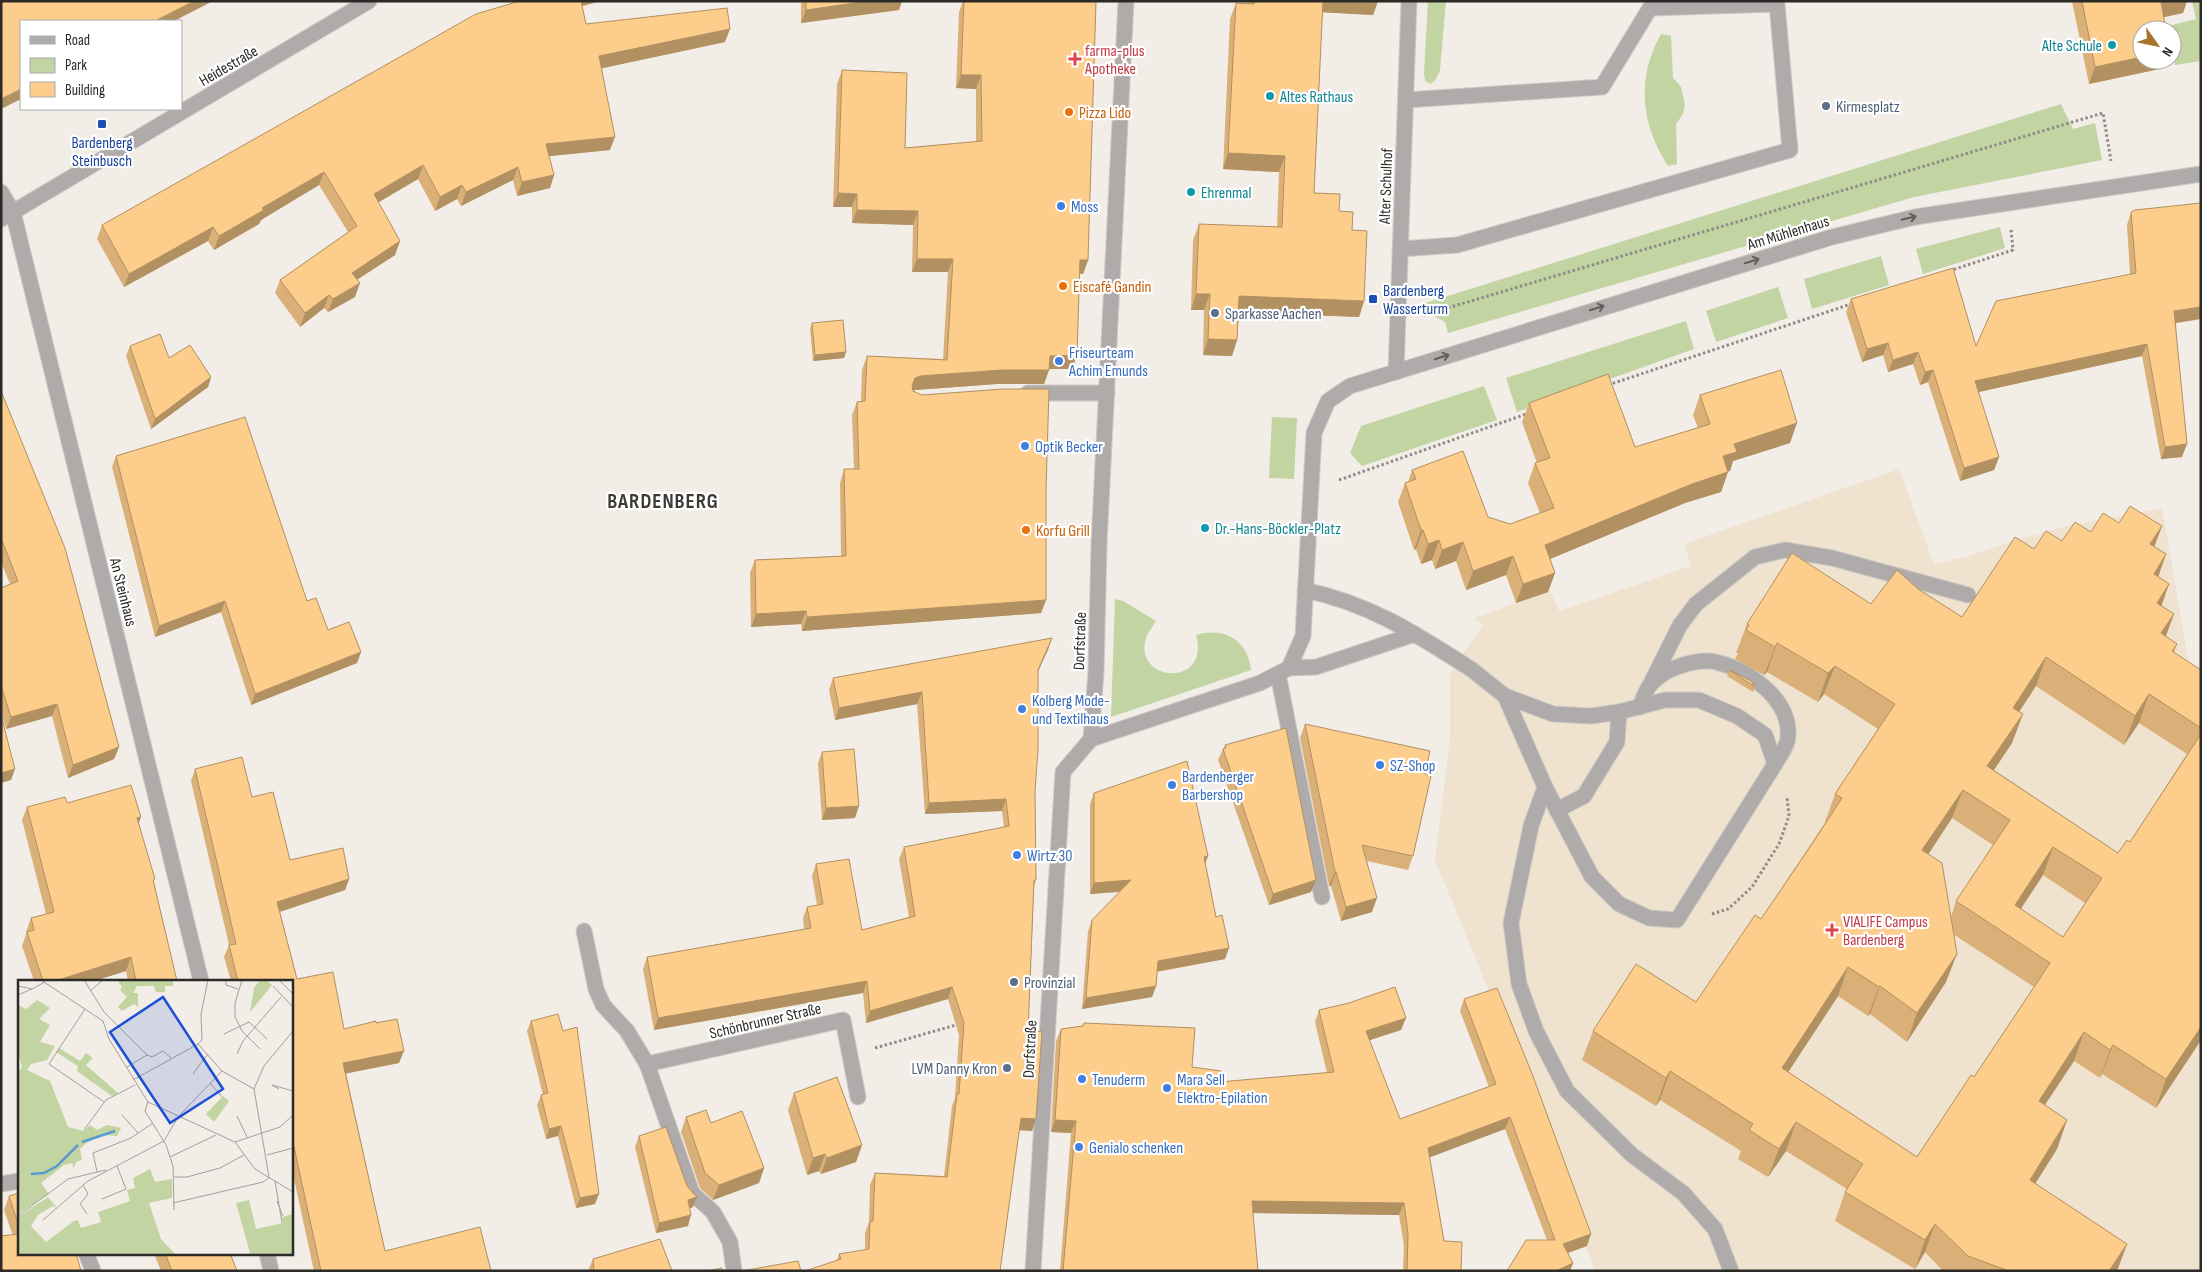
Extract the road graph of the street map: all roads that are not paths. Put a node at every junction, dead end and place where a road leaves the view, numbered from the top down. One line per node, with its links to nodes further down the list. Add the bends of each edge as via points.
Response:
1 (369, 1): 7 (street, Heidestraße)
2 (1126, 1): 11 (street, Dorfstraße)
3 (1409, 1): 4 (street, Alter Schulhof)
4 (1406, 100): 8 (street, Alter Schulhof); 8 (street, via 1602,86 1650,8 1777,4 1790,150 1457,245)
5 (2201, 174): 9 (street, Am Mühlenhaus, one-way to 5, via 1832,237 1914,217)
6 (1, 192): 7 (street, An Steinhaus)
7 (7, 215): 26 (street, An Steinhaus)
8 (1400, 249): 9 (street, Alter Schulhof)
9 (1396, 372): 12 (street, via 1350,386 1328,401 1314,433)
10 (1018, 393): 11 (street)
11 (1107, 393): 20 (street, Dorfstraße)
12 (1305, 590): 14 (street, via 1337,596); 15 (street, via 1303,636)
13 (1968, 595): 16 (street, via 1832,558 1785,550 1755,557 1696,604 1680,625)
14 (1415, 634): 15 (street, via 1316,667); 17 (street, via 1471,669)
15 (1284, 671): 20 (street, via 1260,684); 24 (street)
16 (1652, 683): 18 (street); 21 (street, via 1674,668 1696,662 1715,662 1754,680 1776,698 1784,712 1788,738)
17 (1506, 696): 19 (street, via 1552,714 1591,716); 22 (street)
18 (1640, 707): 19 (street); 21 (street, via 1665,700 1699,700 1738,716 1765,735)
19 (1619, 712): 23 (street, via 1617,742 1584,796)
20 (1091, 739): 36 (street, Dorfstraße, via 1063,772)
21 (1775, 764): 23 (street, via 1677,920 1649,918 1619,904 1592,877)
22 (1545, 787): 23 (street); 37 (street, via 1531,826 1511,923 1518,984 1536,1031 1567,1092 1632,1156 1683,1193 1715,1229)
23 (1557, 810)
24 (1322, 897)
25 (584, 931): 27 (street, via 596,989 603,1005 627,1031)
26 (201, 980)
27 (647, 1064): 28 (street, Schönbrunner Straße, via 842,1020); 35 (street, via 692,1194 713,1212 730,1242)
28 (858, 1098)
29 (18, 1181): 30 (street)
30 (1, 1184)
31 (86, 1254): 33 (street)
32 (267, 1254): 34 (street)
33 (93, 1271)
34 (271, 1271)
35 (734, 1271)
36 (1032, 1271)
37 (1731, 1271)

